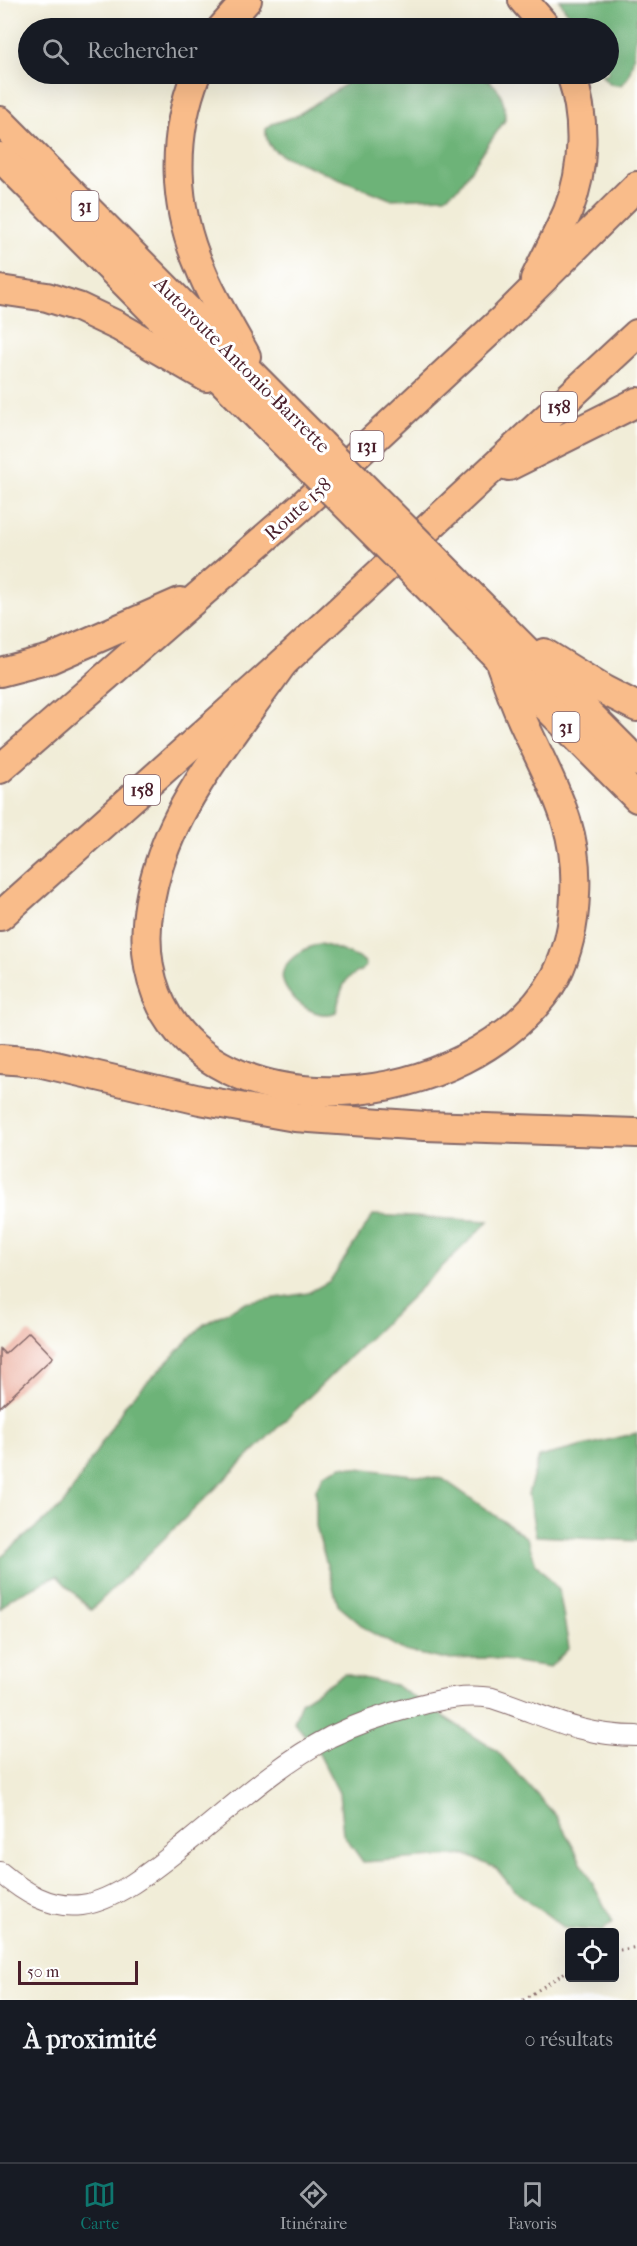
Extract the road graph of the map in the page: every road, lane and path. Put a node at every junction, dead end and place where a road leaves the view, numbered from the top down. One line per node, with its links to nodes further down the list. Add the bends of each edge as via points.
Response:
1 (247, 0): 3 (highway)
2 (523, 0): 4 (highway)
3 (231, 18)
4 (538, 18)
5 (193, 84): 13 (highway, via 179,140 181,208 200,270)
6 (573, 84): 11 (highway, via 580,114 579,169 568,211)
7 (0, 121): 13 (highway, Autoroute Antonio-Barrette / 31)
8 (0, 157): 14 (highway, Autoroute Antonio-Barrette / 31)
9 (637, 186): 11 (highway, Route 158 / 131)
10 (0, 290): 14 (highway, via 47,297 97,315)
11 (528, 294): 18 (highway, Route 158 / 131, via 353,459)
12 (637, 333): 17 (highway, 158)
13 (262, 384): 16 (highway, Autoroute Antonio-Barrette / 31)
14 (234, 393): 16 (highway, Autoroute Antonio-Barrette / 31)
15 (637, 402): 17 (highway)
16 (312, 453): 19 (highway, Autoroute Antonio-Barrette / 31, bridge)
17 (480, 480): 20 (highway, 158)
18 (202, 593): 21 (highway, via 50,659); 24 (highway, Route 158)
19 (500, 641): 20 (highway, via 525,726 571,832 575,895 571,929 550,986 504,1034 474,1054 426,1076 371,1089 339,1092 269,1086 211,1061 189,1043 171,1020 156,990 147,955 151,895 171,832 201,780); 22 (highway); 23 (highway, Autoroute Antonio-Barrette / 31); 25 (highway, Autoroute Antonio-Barrette / 31)
20 (283, 663): 26 (highway, 158)
21 (0, 672)
22 (637, 707)
23 (637, 762)
24 (0, 769)
25 (637, 798)
26 (0, 916)
27 (0, 1059): 28 (highway, via 47,1063 200,1100 295,1117)
28 (637, 1133)
29 (637, 1736): 30 (lane, via 583,1731 492,1698 439,1700 390,1713 328,1738 265,1780 168,1858 114,1895 97,1902 50,1903 23,1890)
30 (0, 1872)
31 (637, 1947): 32 (path)
32 (619, 1950)
33 (565, 1972): 34 (path)
34 (524, 2000)

